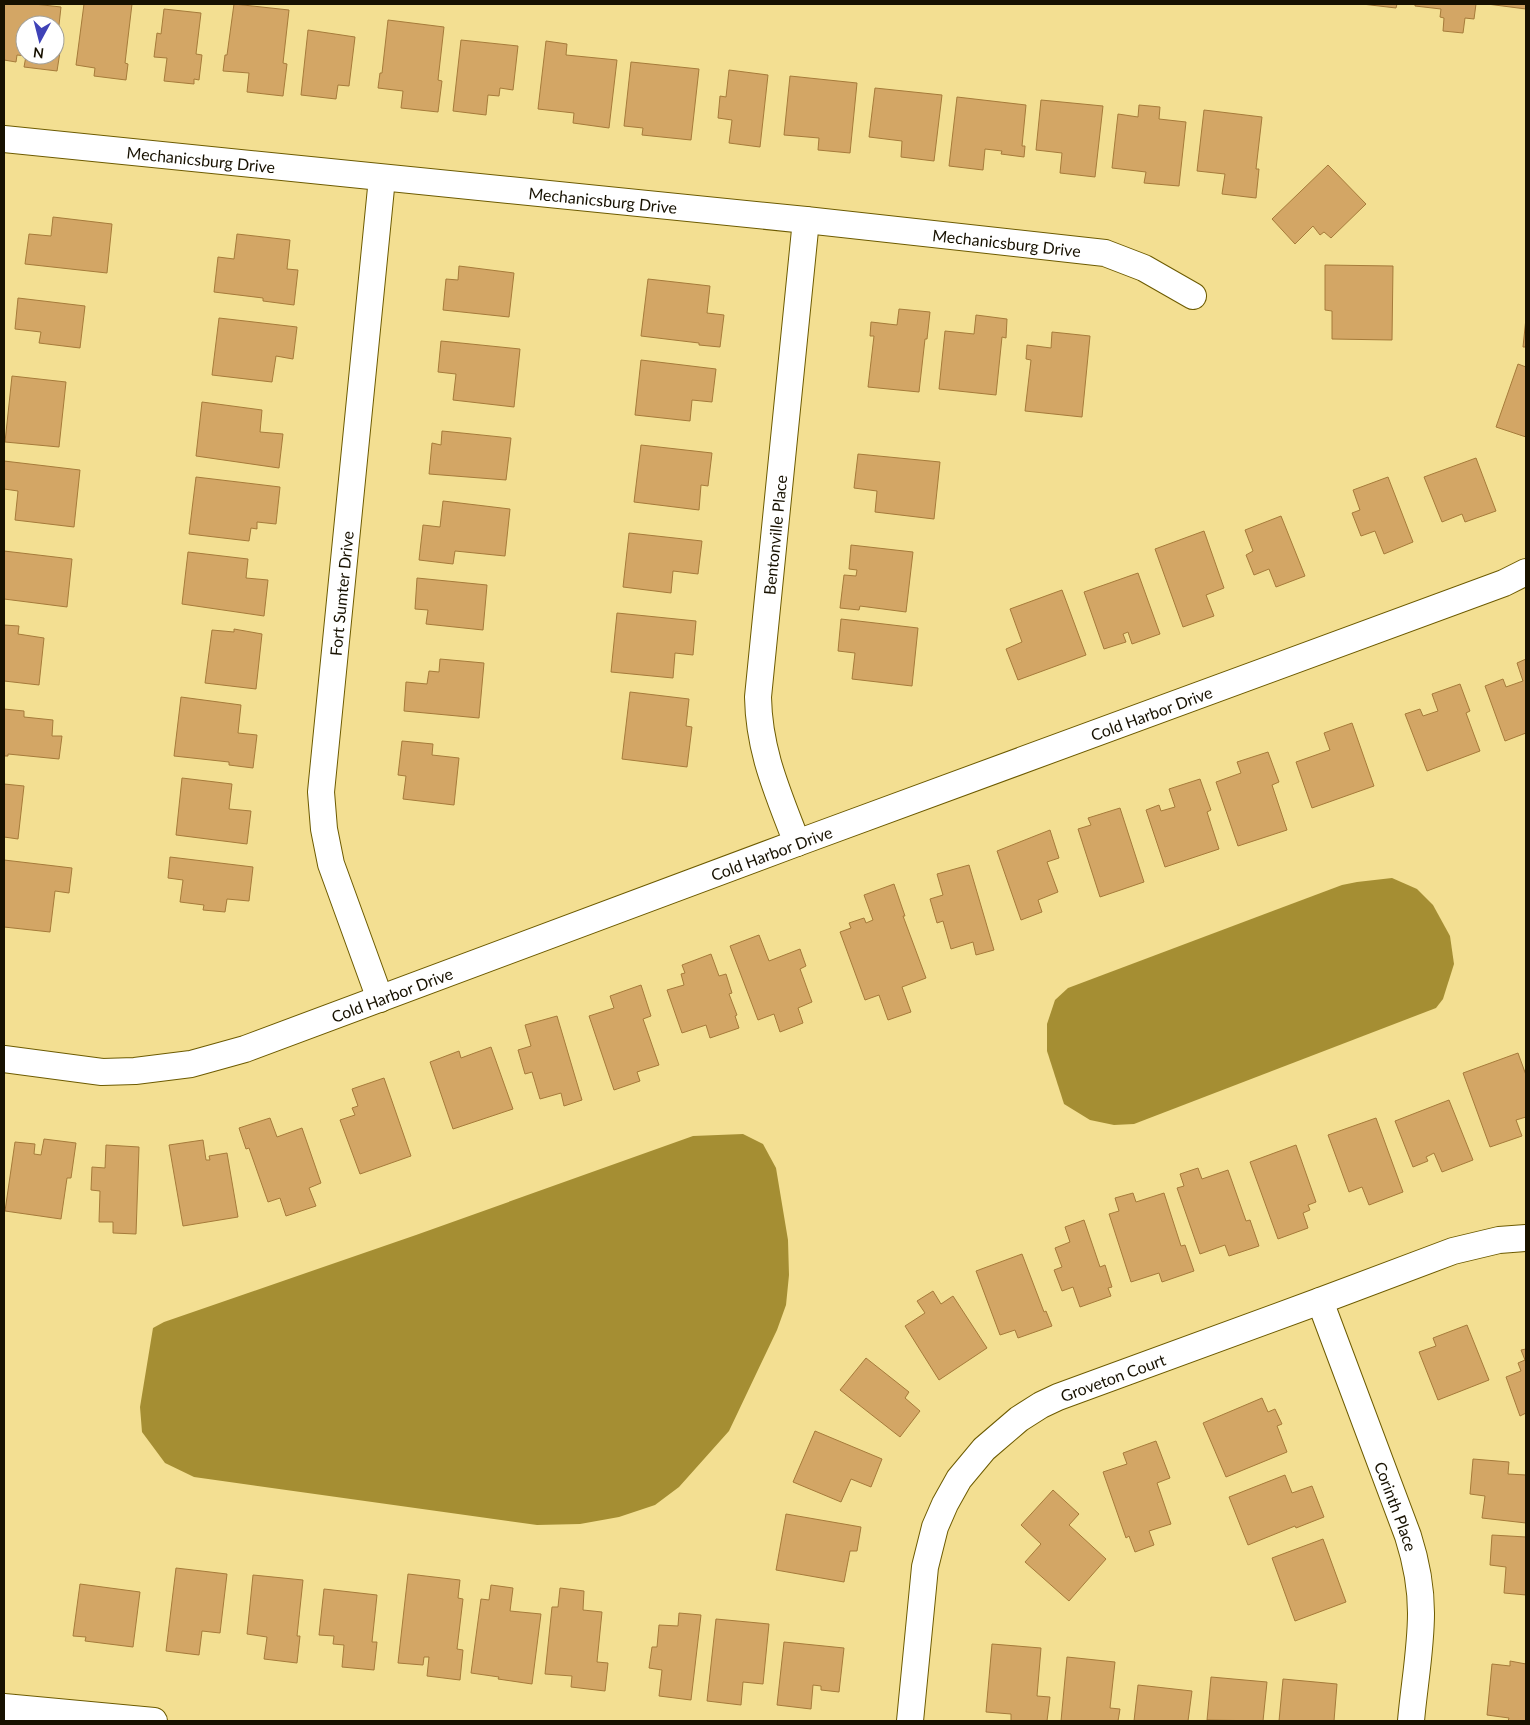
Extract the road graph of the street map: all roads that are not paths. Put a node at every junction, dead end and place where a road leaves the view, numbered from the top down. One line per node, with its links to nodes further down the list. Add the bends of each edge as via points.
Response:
1 (4, 139): 2 (street, Mechanicsburg Drive)
2 (382, 178): 3 (street, Mechanicsburg Drive); 7 (street, Fort Sumter Drive, via 321,792 331,864)
3 (806, 220): 4 (street, Mechanicsburg Drive, via 1105,253 1144,268); 6 (street, Bentonville Place, via 758,697 768,766)
4 (1192, 296)
5 (1526, 572): 6 (street, Cold Harbor Drive, via 1485,590)
6 (797, 843): 7 (street, Cold Harbor Drive)
7 (380, 999): 8 (street, Cold Harbor Drive, via 245,1049 190,1064 102,1072)
8 (4, 1059)
9 (1526, 1238): 10 (street, Groveton Court, via 1499,1240 1453,1251)
10 (1320, 1302): 13 (street, Groveton Court, via 1041,1405 1010,1425 984,1449 951,1492 931,1541 924,1579); 14 (street, Corinth Place, via 1414,1557 1421,1613)
11 (4, 1707): 12 (street)
12 (154, 1721)
13 (910, 1721)
14 (1411, 1721)

